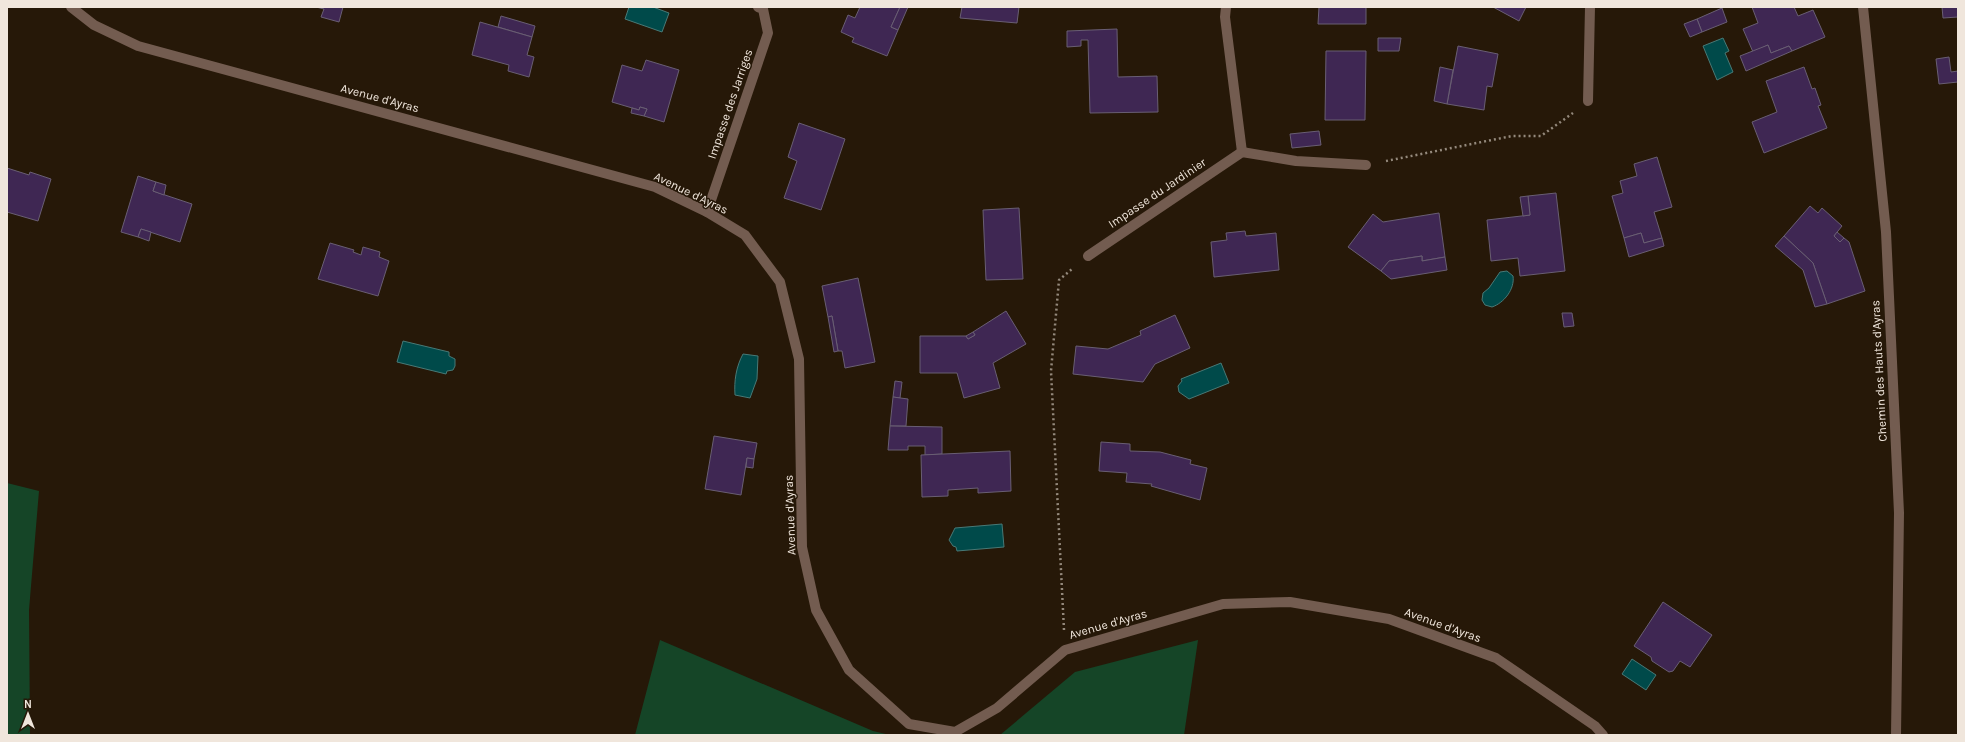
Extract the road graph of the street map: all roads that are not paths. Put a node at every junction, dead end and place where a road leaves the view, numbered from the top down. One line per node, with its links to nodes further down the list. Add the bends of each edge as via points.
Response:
1 (71, 7): 9 (street, Avenue d'Ayras, via 94,25 138,46 655,187)
2 (758, 7): 9 (street, Impasse des Jarriges, via 763,9 768,33)
3 (1226, 7): 7 (street, via 1225,17)
4 (1590, 7): 6 (street)
5 (1863, 7): 12 (street, Chemin des Hauts d'Ayras, via 1886,232 1899,513)
6 (1588, 101)
7 (1242, 152): 8 (street, via 1296,161); 10 (street, Impasse du Jardinier)
8 (1366, 165)
9 (707, 212): 11 (street, Avenue d'Ayras, via 745,235 780,282 799,359 802,547 816,610 849,670 910,724 955,732 997,708 1065,650 1223,604 1290,602 1389,619 1496,658 1595,726)
10 (1088, 256)
11 (1603, 735)
12 (1896, 735)

